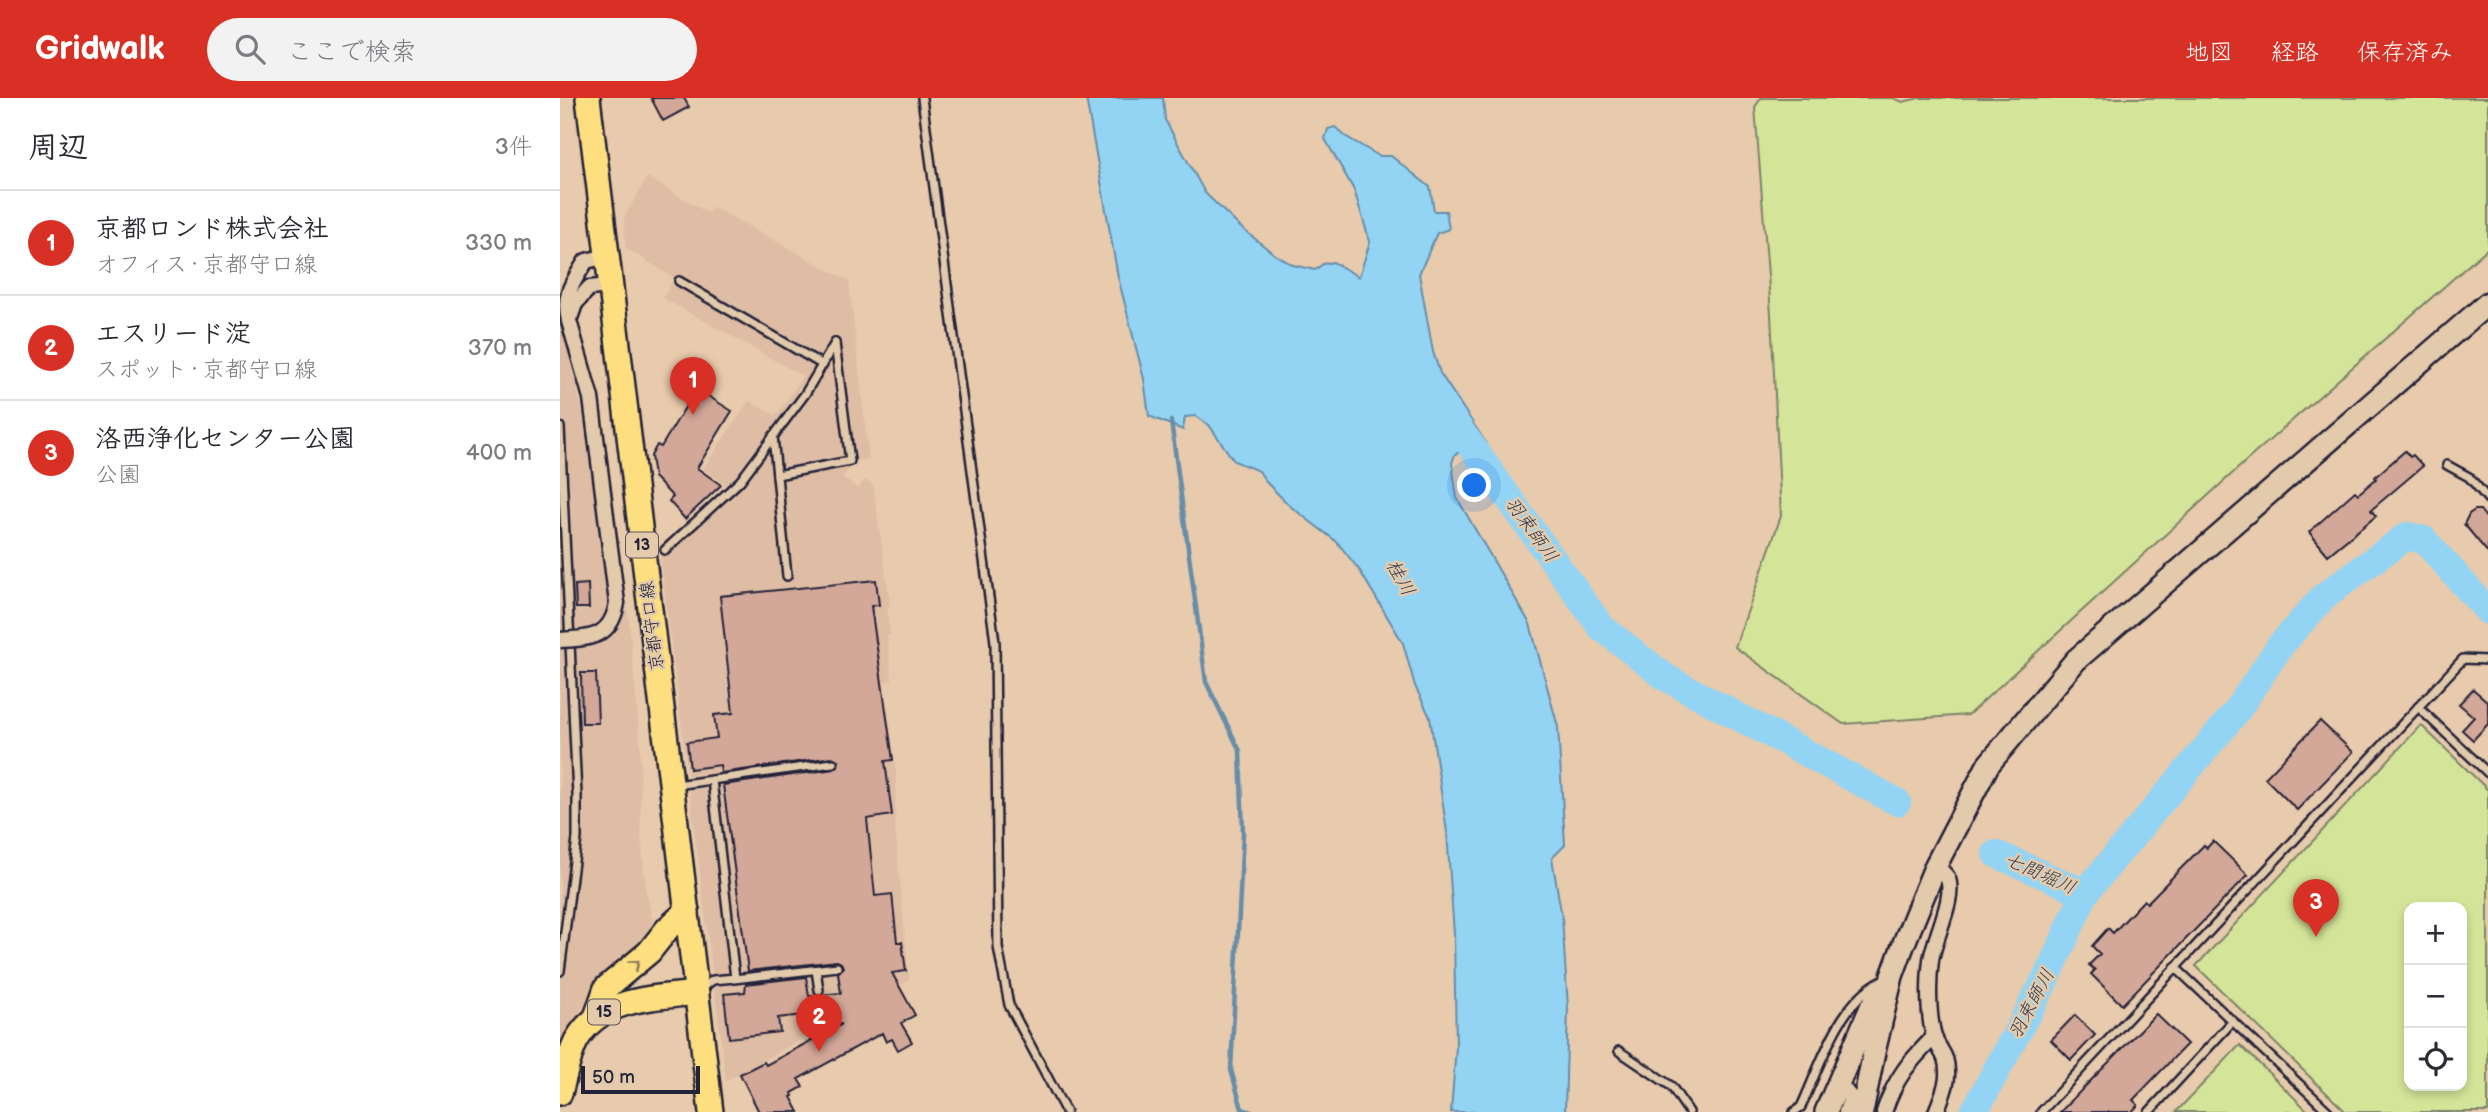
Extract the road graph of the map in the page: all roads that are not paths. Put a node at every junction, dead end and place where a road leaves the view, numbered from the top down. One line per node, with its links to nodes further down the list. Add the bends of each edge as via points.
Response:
1 (588, 98): 3 (main road, 京都守口線 / 13)
2 (922, 98): 40 (lane, via 995,642 998,947 1009,1005)
3 (597, 259): 5 (main road, 京都守口線 / 13); 7 (street, via 567,291)
4 (679, 281): 8 (lane)
5 (600, 287): 7 (street, via 575,304); 22 (main road, 京都守口線 / 13)
6 (2488, 303): 23 (street, via 2076,660 1987,765)
7 (569, 321): 16 (street, bridge, via 591,398 617,603 615,616 599,635)
8 (822, 365): 10 (lane); 12 (lane, via 835,343 850,461)
9 (560, 427): 28 (lane, via 577,827)
10 (773, 436): 12 (lane); 14 (lane, via 740,481)
11 (2447, 465): 13 (lane, via 2469,477)
12 (776, 475): 15 (lane)
13 (2488, 499)
14 (665, 550)
15 (787, 576)
16 (560, 640)
17 (2488, 660): 18 (lane, via 2463,659)
18 (2418, 708): 20 (lane); 26 (lane)
19 (833, 763): 21 (lane)
20 (2488, 773)
21 (712, 780): 22 (lane); 30 (lane)
22 (672, 786): 24 (main road, 京都守口線 / 13)
23 (1936, 865): 29 (street); 35 (street, via 1947,876 1950,898 1930,961)
24 (687, 911): 32 (main road, 京都守口線 / 13); 33 (main road, one-way to 24, via 606,988 649,953)
25 (837, 967): 27 (lane)
26 (2175, 967): 34 (lane); 48 (lane)
27 (816, 970): 30 (lane); 31 (lane)
28 (560, 971)
29 (1892, 976): 37 (street, via 1872,1005); 42 (lane, via 1874,983 1846,1010 1801,1107); 45 (street)
30 (733, 979): 32 (lane, via 713,981)
31 (819, 990)
32 (697, 993): 33 (main road, 15, via 631,1000); 39 (main road, 京都守口線 / 13)
33 (596, 1017): 38 (main road, 15, via 577,1040)
34 (2233, 1021): 49 (lane); 50 (lane)
35 (1934, 1037): 46 (street, via 1893,1086); 47 (street, via 1946,1056 1948,1079)
36 (1619, 1051): 41 (lane, via 1671,1086)
37 (1838, 1082): 43 (street); 44 (street, via 1851,1098)
38 (560, 1093)
39 (711, 1112)
40 (1066, 1112)
41 (1689, 1112)
42 (1794, 1112)
43 (1826, 1112)
44 (1846, 1112)
45 (1863, 1112)
46 (1884, 1112)
47 (1936, 1112)
48 (2041, 1112)
49 (2149, 1112)
50 (2329, 1112)

